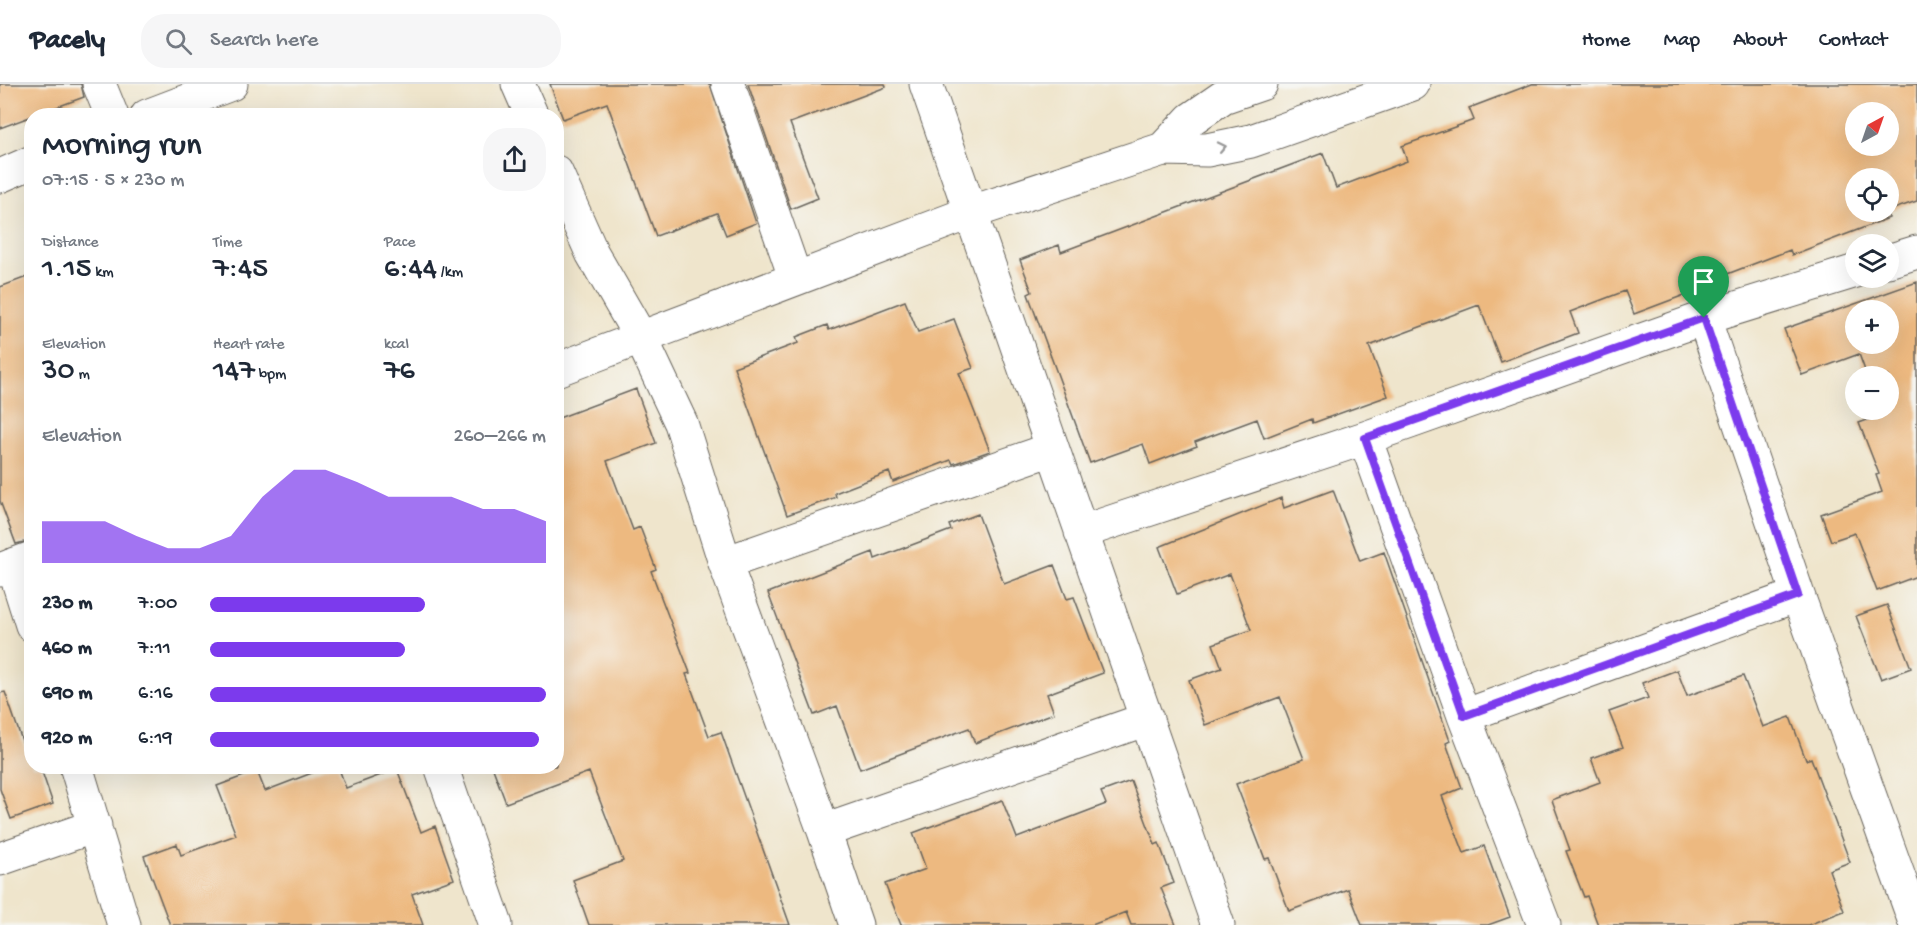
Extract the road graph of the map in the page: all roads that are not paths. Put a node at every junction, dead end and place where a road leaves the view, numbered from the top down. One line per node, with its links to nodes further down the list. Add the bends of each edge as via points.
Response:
1 (99, 84): 8 (street)
2 (231, 84): 9 (street)
3 (518, 84): 10 (street)
4 (728, 84): 19 (street)
5 (926, 84): 15 (street)
6 (1261, 84): 11 (street, via 1223,97 1191,119)
7 (1413, 84): 11 (street, one-way to 7, via 1207,150 1251,141)
8 (109, 108)
9 (168, 108)
10 (528, 108)
11 (1164, 149): 15 (street)
12 (24, 166): 13 (street)
13 (0, 176)
14 (564, 190): 21 (street, via 592,253)
15 (972, 212): 19 (street); 24 (street)
16 (1917, 252): 17 (street)
17 (1899, 258)
18 (1845, 274): 20 (street)
19 (795, 278): 21 (street)
20 (1704, 318): 23 (street); 28 (street)
21 (641, 338): 22 (street); 26 (street, via 681,423)
22 (564, 367)
23 (1365, 438): 25 (street); 30 (street)
24 (1052, 449): 25 (street); 26 (street)
25 (1081, 532): 31 (street)
26 (725, 563): 35 (street)
27 (15, 564): 29 (street)
28 (1798, 595): 30 (street); 37 (street)
29 (24, 596)
30 (1464, 716): 42 (street)
31 (1147, 719): 35 (street); 41 (street)
32 (78, 774): 34 (street)
33 (444, 774): 39 (street)
34 (94, 826): 36 (street); 38 (street)
35 (824, 831): 40 (street)
36 (0, 859)
37 (1915, 915)
38 (124, 925)
39 (496, 925)
40 (856, 925)
41 (1218, 925)
42 (1544, 925)

